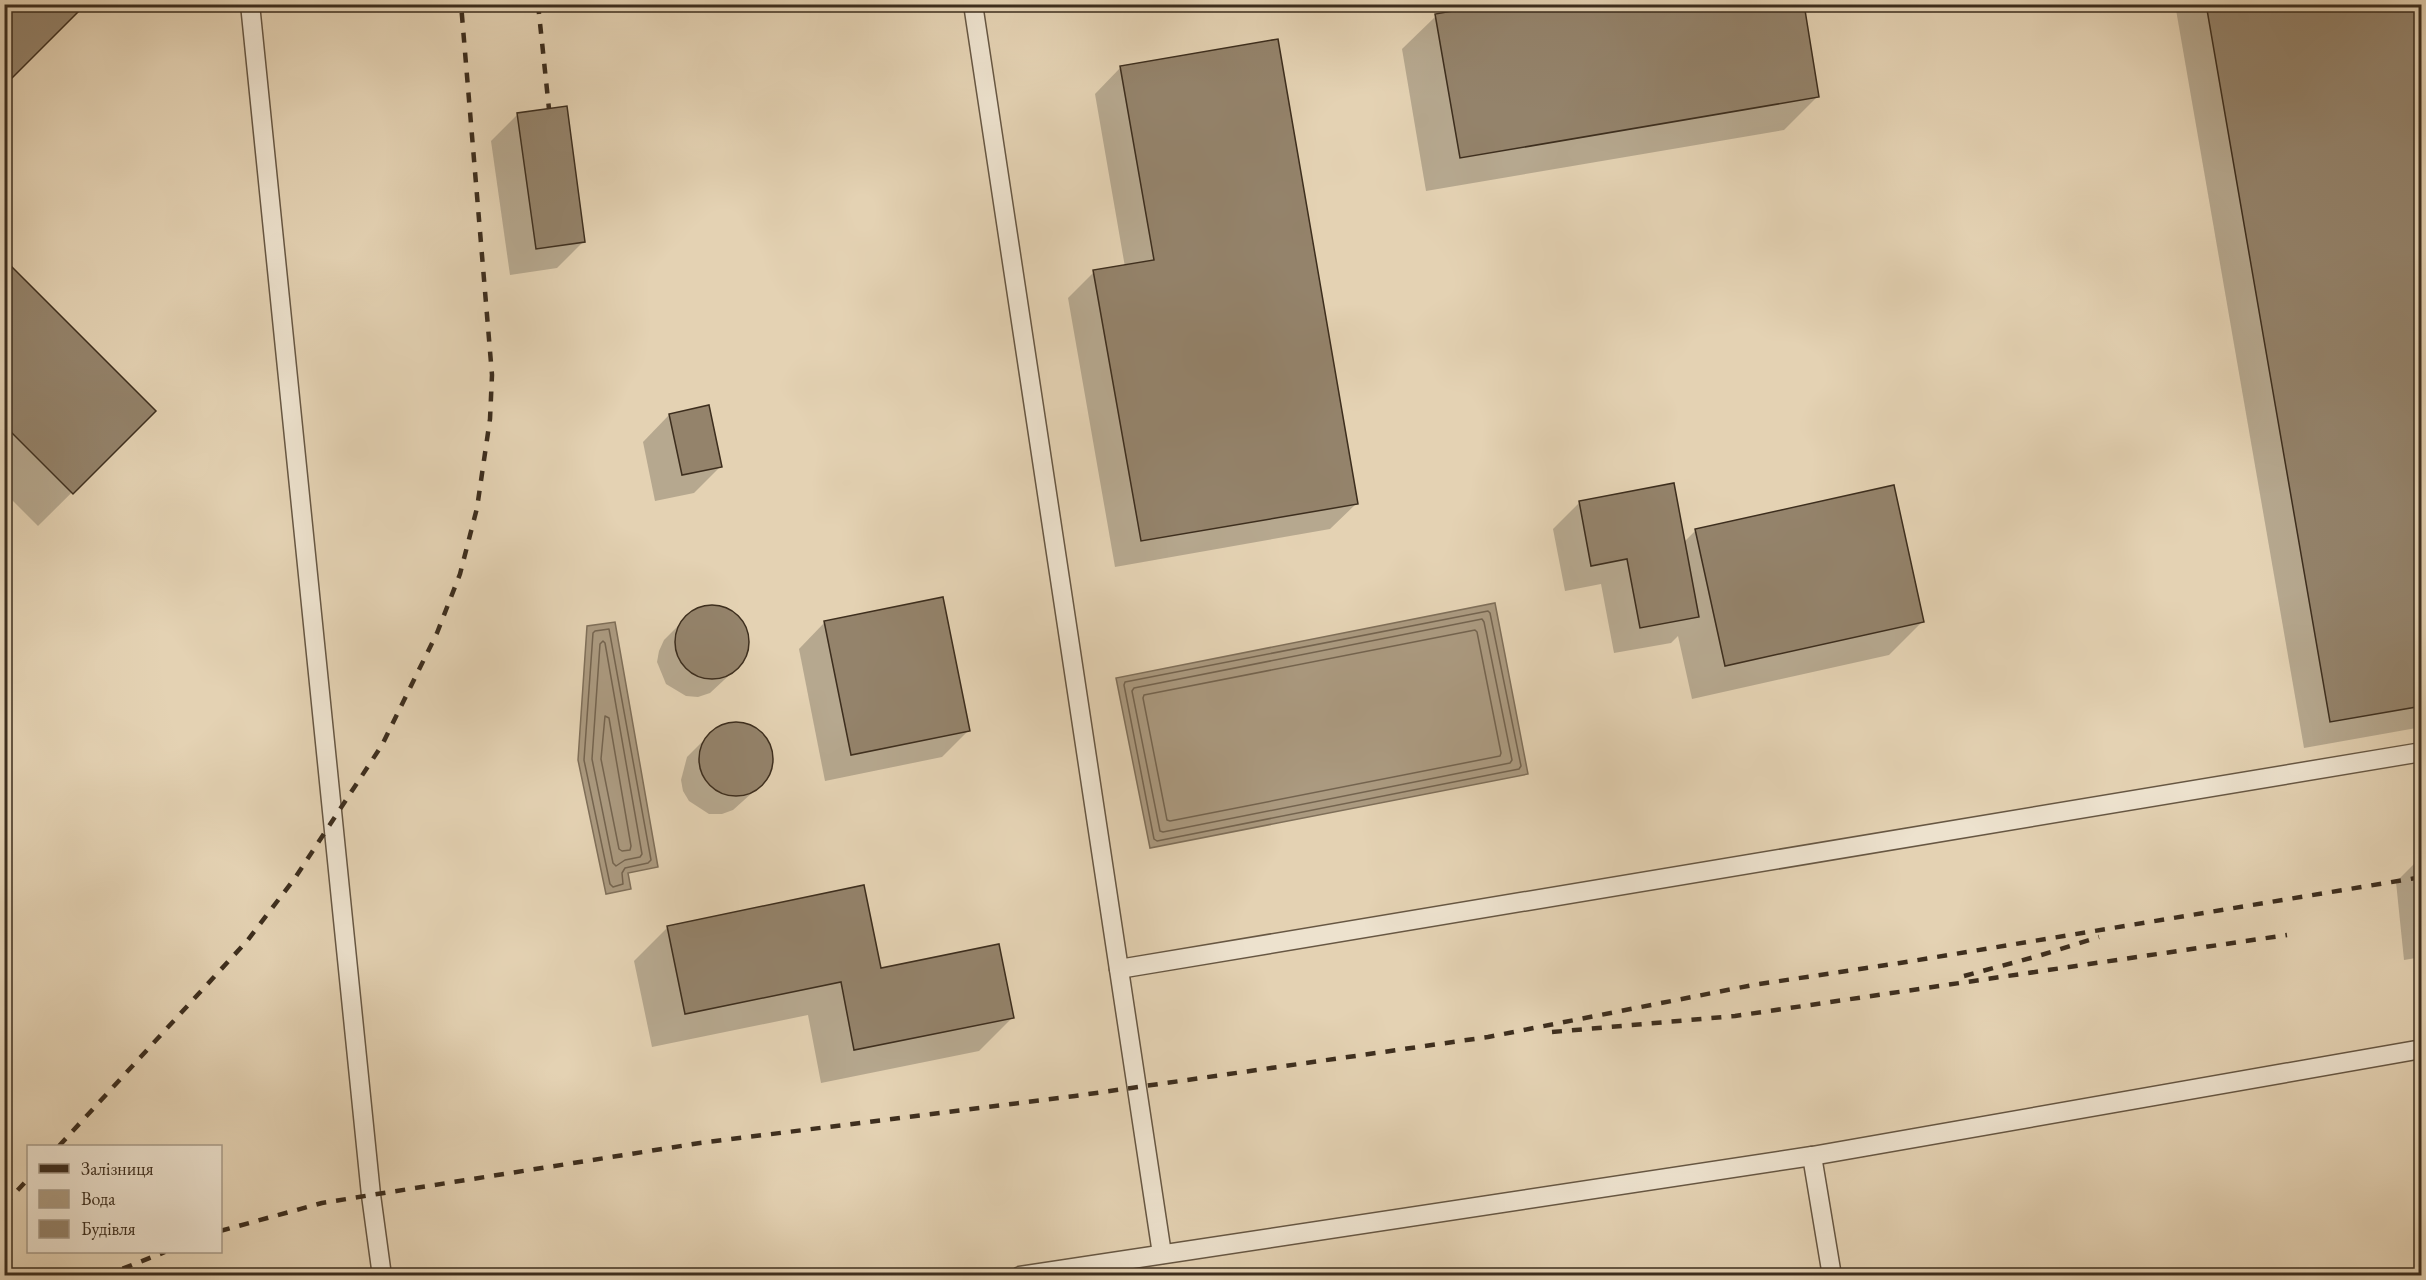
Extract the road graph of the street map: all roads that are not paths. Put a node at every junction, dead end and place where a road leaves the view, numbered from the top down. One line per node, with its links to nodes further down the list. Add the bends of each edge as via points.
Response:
1 (250, 4): 8 (lane)
2 (973, 4): 4 (lane)
3 (2421, 752): 4 (lane)
4 (1119, 969): 7 (lane)
5 (2421, 1049): 6 (lane)
6 (1812, 1156): 7 (lane); 10 (lane)
7 (1162, 1254): 9 (lane)
8 (381, 1275)
9 (1020, 1275)
10 (1832, 1275)

